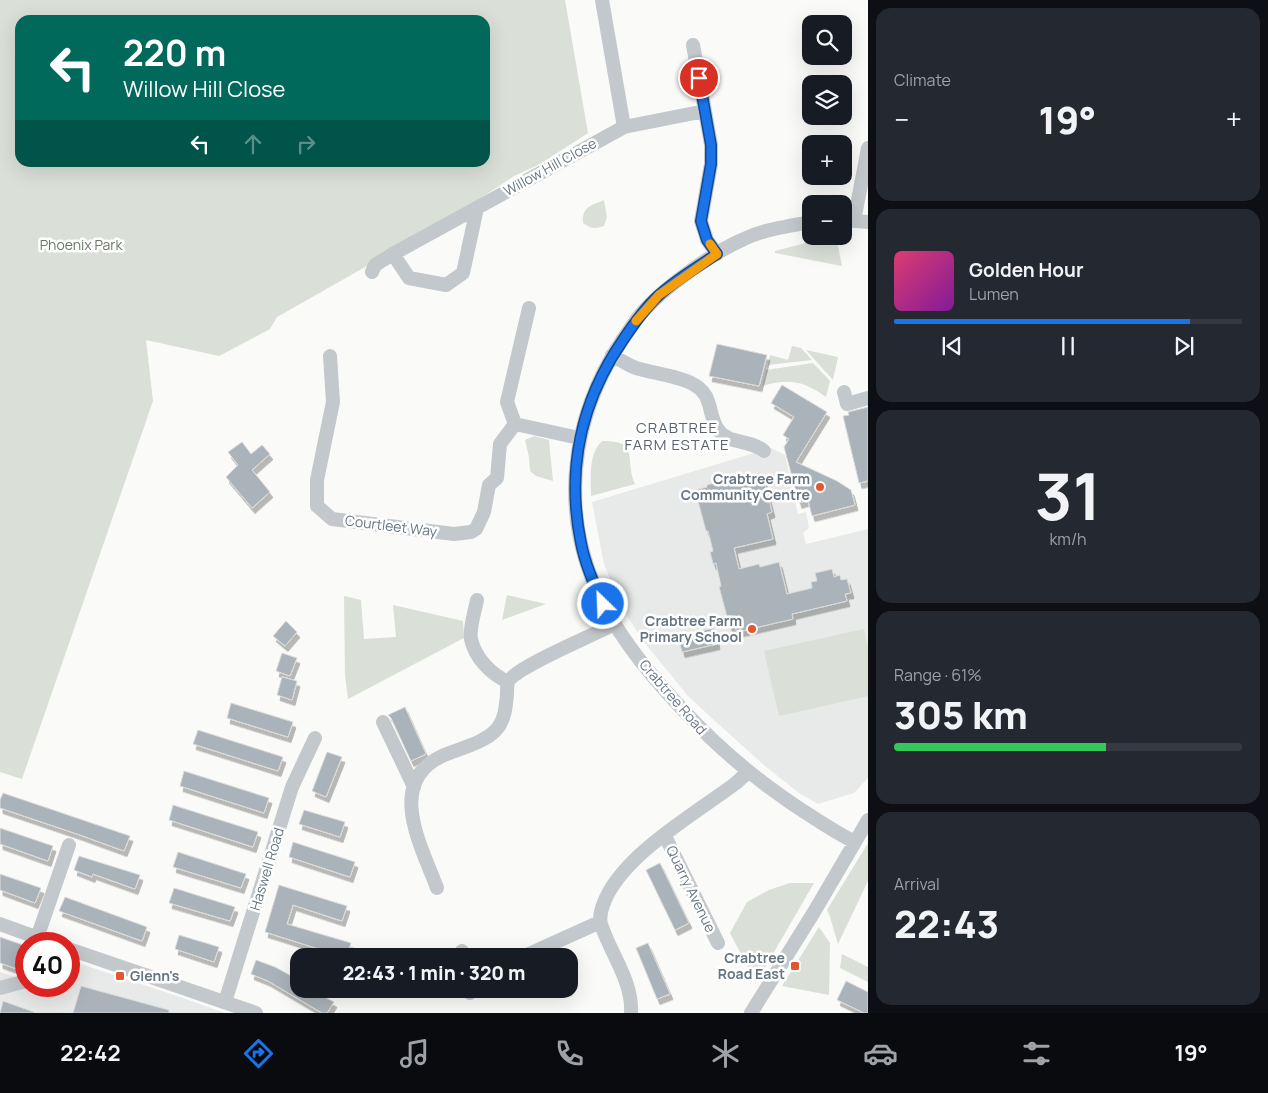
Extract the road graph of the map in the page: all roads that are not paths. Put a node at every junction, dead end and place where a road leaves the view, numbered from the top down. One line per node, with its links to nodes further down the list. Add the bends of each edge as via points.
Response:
1 (602, 0): 4 (street)
2 (693, 44): 3 (street)
3 (705, 111): 4 (street, Willow Hill Close); 12 (street, via 711,164 701,221 707,240)
4 (624, 127): 6 (street, Willow Hill Close)
5 (868, 148): 7 (street)
6 (477, 208): 11 (street, Willow Hill Close); 11 (street, via 463,273 446,285 409,278)
7 (852, 209)
8 (852, 221): 9 (street)
9 (868, 222)
10 (802, 224): 12 (street, Crabtree Road, via 746,238)
11 (394, 254): 13 (street, Willow Hill Close, via 375,265)
12 (717, 254): 15 (street, Crabtree Road, via 659,295 640,315)
13 (372, 272)
14 (528, 308): 19 (street, via 507,402)
15 (612, 355): 20 (street, Crabtree Road, via 589,404); 21 (street, via 633,367 691,383 705,394 716,427 722,434)
16 (330, 356): 19 (street, Courtleet Way, via 333,402 316,480 317,506 332,519 454,534 471,532 476,529 484,512 489,485 497,478 500,444)
17 (844, 392): 18 (street, via 847,404)
18 (868, 398)
19 (515, 424): 20 (street)
20 (579, 438): 23 (street, Crabtree Road, via 576,505 581,544 591,577)
21 (764, 451)
22 (477, 600): 24 (street, via 470,638 479,658 498,677)
23 (614, 624): 24 (street, via 522,669); 27 (street, Crabtree Road, via 674,701 711,740)
24 (508, 682): 28 (street, via 503,718 497,729 488,737 429,764)
25 (383, 722): 28 (street)
26 (314, 738): 43 (street, Haswell Road, via 292,787)
27 (748, 772): 30 (street, Quarry Avenue); 31 (street, Crabtree Road, via 794,806)
28 (414, 787): 33 (street, via 411,802 416,835)
29 (868, 820): 31 (street)
30 (665, 836): 34 (street, Quarry Avenue, via 646,849 618,878 604,902); 38 (street, Quarry Avenue)
31 (855, 842): 46 (street)
32 (69, 845): 37 (street)
33 (437, 888)
34 (600, 922): 39 (street); 45 (street, via 628,988)
35 (0, 924): 36 (street)
36 (21, 932)
37 (49, 932)
38 (718, 943)
39 (543, 948)
40 (80, 953): 43 (street)
41 (15, 984): 42 (street)
42 (0, 988)
43 (225, 1002): 44 (street)
44 (256, 1013)
45 (631, 1013)
46 (751, 1013)

